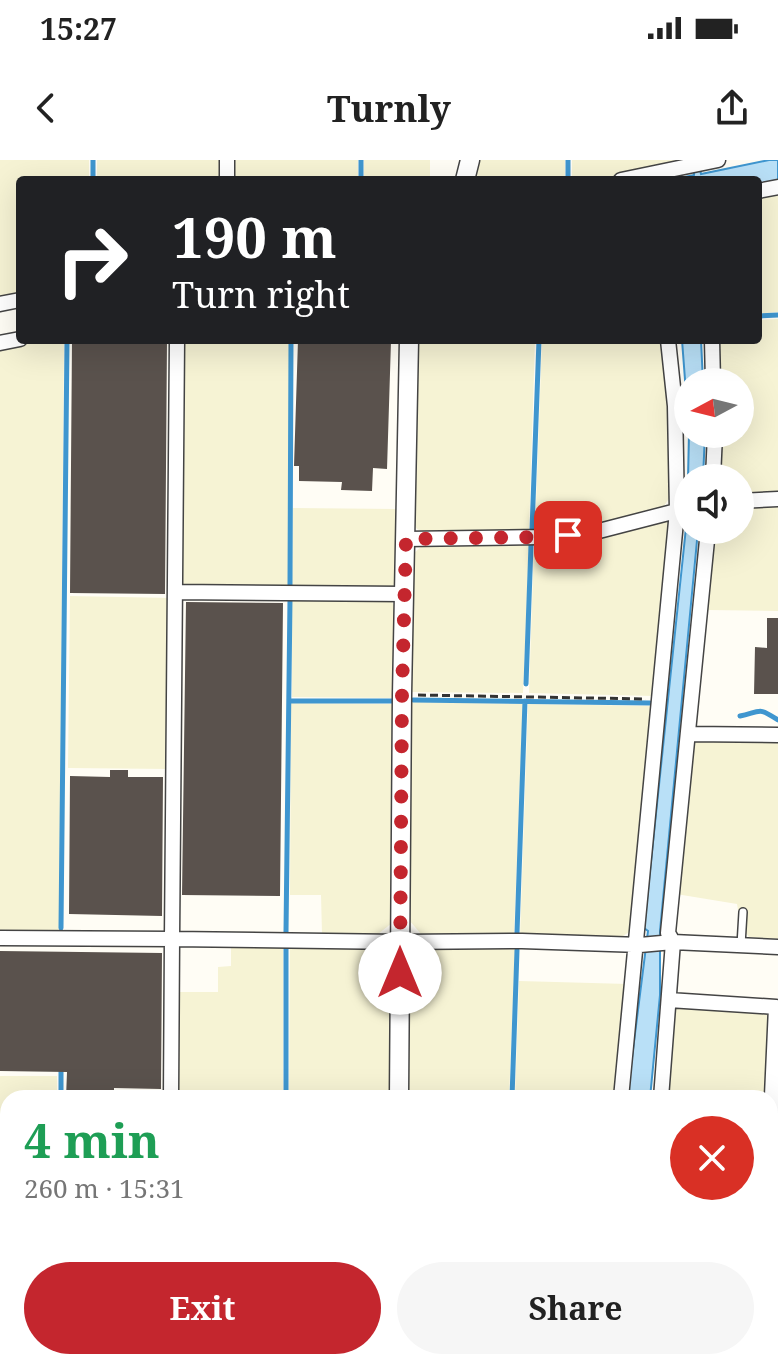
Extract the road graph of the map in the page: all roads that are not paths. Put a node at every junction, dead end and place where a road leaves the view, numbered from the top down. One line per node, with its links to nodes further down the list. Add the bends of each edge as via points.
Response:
1 (718, 160): 2 (street)
2 (682, 164): 3 (street)
3 (636, 176)
4 (177, 344): 16 (street)
5 (409, 344): 13 (street)
6 (668, 344): 9 (street)
7 (712, 344): 8 (street)
8 (713, 368)
9 (679, 464)
10 (778, 499): 11 (street)
11 (754, 500)
12 (674, 512): 13 (street, via 595,532)
13 (406, 539): 17 (street)
14 (678, 544): 25 (street)
15 (707, 544): 18 (street)
16 (175, 592): 17 (street); 22 (street)
17 (404, 594): 23 (street)
18 (688, 734): 19 (street); 24 (street)
19 (778, 735)
20 (743, 912): 26 (lane)
21 (0, 938): 22 (street)
22 (172, 939): 23 (street); 30 (street)
23 (400, 942): 25 (street); 31 (street)
24 (668, 942): 25 (street); 26 (street); 28 (street)
25 (638, 945): 32 (street)
26 (741, 945): 27 (street)
27 (778, 947)
28 (669, 1000): 29 (street); 33 (street)
29 (777, 1007): 34 (street)
30 (171, 1090)
31 (399, 1090)
32 (622, 1090)
33 (662, 1090)
34 (773, 1090)
35 (760, 1370): 36 (street)
36 (778, 1370)

